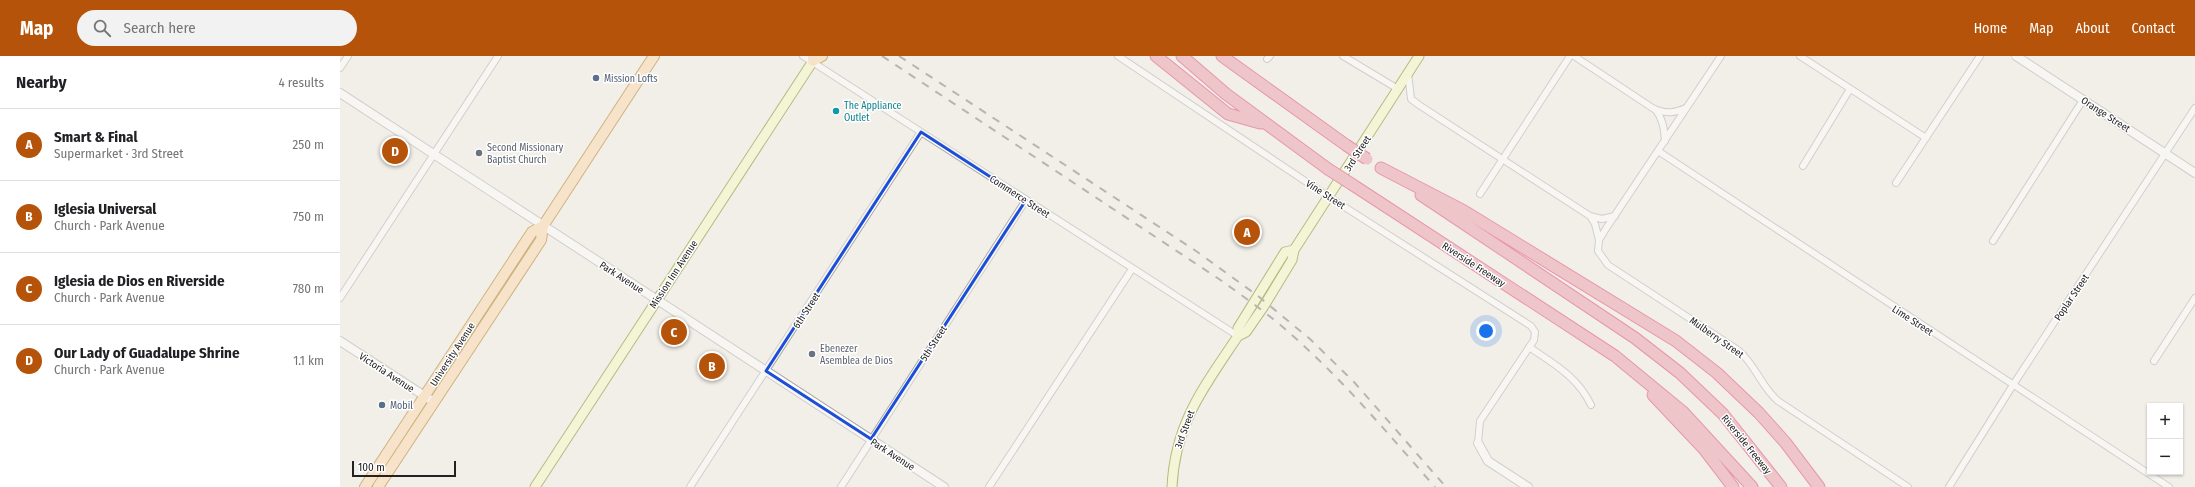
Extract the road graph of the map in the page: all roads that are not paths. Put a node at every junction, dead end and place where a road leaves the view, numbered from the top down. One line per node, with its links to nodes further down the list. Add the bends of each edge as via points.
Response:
1 (348, 56): 18 (street)
2 (498, 56): 32 (street)
3 (654, 56): 44 (main road, University Avenue)
4 (822, 56): 17 (main road, Mission Inn Avenue)
5 (1118, 56): 40 (street, Vine Street)
6 (1156, 56): 27 (highway, via 1228,114)
7 (1182, 56): 27 (highway, Riverside Freeway)
8 (1222, 56): 36 (highway, Riverside Freeway, bridge)
9 (1343, 56): 20 (street)
10 (1419, 56): 19 (main road, 3rd Street)
11 (1570, 56): 34 (street)
12 (1574, 56): 26 (street)
13 (1721, 56): 24 (street)
14 (1800, 56): 21 (street)
15 (1980, 56): 29 (street)
16 (2016, 56): 23 (street, Orange Street)
17 (810, 58): 28 (street, Commerce Street); 50 (main road, Mission Inn Avenue)
18 (340, 68)
19 (1408, 73): 20 (main road, 3rd Street); 34 (street, via 1411,99)
20 (1398, 89): 40 (main road, 3rd Street)
21 (1850, 89): 29 (street); 35 (street)
22 (340, 93): 32 (street, Park Avenue)
23 (2083, 100): 33 (street, Orange Street); 46 (street)
24 (1686, 108): 26 (street, via 1674,113); 30 (street)
25 (2195, 108): 33 (street, Poplar Street)
26 (1654, 109): 30 (street, via 1660,116)
27 (1268, 126): 54 (highway, Riverside Freeway, bridge, via 1353,186)
28 (921, 132): 41 (street, Commerce Street); 56 (street, 6th Street)
29 (1926, 138): 38 (street)
30 (1665, 141): 31 (street)
31 (1658, 151): 43 (street); 57 (street, Lime Street)
32 (434, 154): 44 (street, Park Avenue); 48 (street)
33 (2167, 154): 37 (street, Orange Street); 57 (street, Poplar Street)
34 (1504, 160): 39 (street); 42 (street)
35 (1803, 166)
36 (1381, 168): 74 (highway, Riverside Freeway, via 1635,338 1680,373 1723,414); 75 (highway, via 1464,211 1664,332 1711,368 1759,413)
37 (2195, 173)
38 (1896, 183)
39 (1480, 194)
40 (1329, 196): 51 (main road, 3rd Street, via 1294,250 1292,260 1264,306 1246,332); 53 (street, Vine Street, via 1531,326 1535,332 1534,340)
41 (1026, 200): 47 (street, Commerce Street); 61 (street, 5th Street)
42 (1590, 216): 43 (street, via 1602,219); 45 (street, Mulberry Street)
43 (1614, 216): 45 (street)
44 (543, 226): 50 (street, Park Avenue); 58 (main road, University Avenue, via 532,232); 59 (main road, University Avenue, via 541,240)
45 (1599, 240): 76 (street, Mulberry Street, via 1598,251 1608,265 1738,350 1751,363 1764,387 1773,397)
46 (1993, 241)
47 (1132, 269): 51 (street, Commerce Street); 69 (street)
48 (340, 298)
49 (2195, 298): 55 (street)
50 (657, 299): 56 (street, Park Avenue); 65 (main road, Mission Inn Avenue)
51 (1238, 336): 70 (main road, 3rd Street, via 1189,413 1179,438 1173,465)
52 (340, 341): 58 (street, Victoria Avenue)
53 (1529, 347): 60 (street, via 1572,377); 62 (street, via 1480,421)
54 (1615, 356): 72 (highway, via 1704,450); 73 (highway, Riverside Freeway, via 1683,412)
55 (2154, 361)
56 (766, 371): 61 (street, Park Avenue); 66 (street, 6th Street)
57 (2013, 385): 77 (street, Poplar Street); 78 (street, Lime Street)
58 (424, 396): 59 (street, Victoria Avenue); 63 (main road, University Avenue)
59 (434, 402): 64 (main road, University Avenue)
60 (1591, 405)
61 (871, 439): 67 (street, 5th Street); 68 (street, Park Avenue)
62 (1478, 443): 71 (street, via 1488,461)
63 (365, 487)
64 (378, 487)
65 (535, 487)
66 (690, 487)
67 (841, 487)
68 (944, 487)
69 (989, 487)
70 (1172, 487)
71 (1528, 487)
72 (1733, 487)
73 (1752, 487)
74 (1781, 487)
75 (1819, 487)
76 (1908, 487)
77 (1949, 487)
78 (2170, 487)

